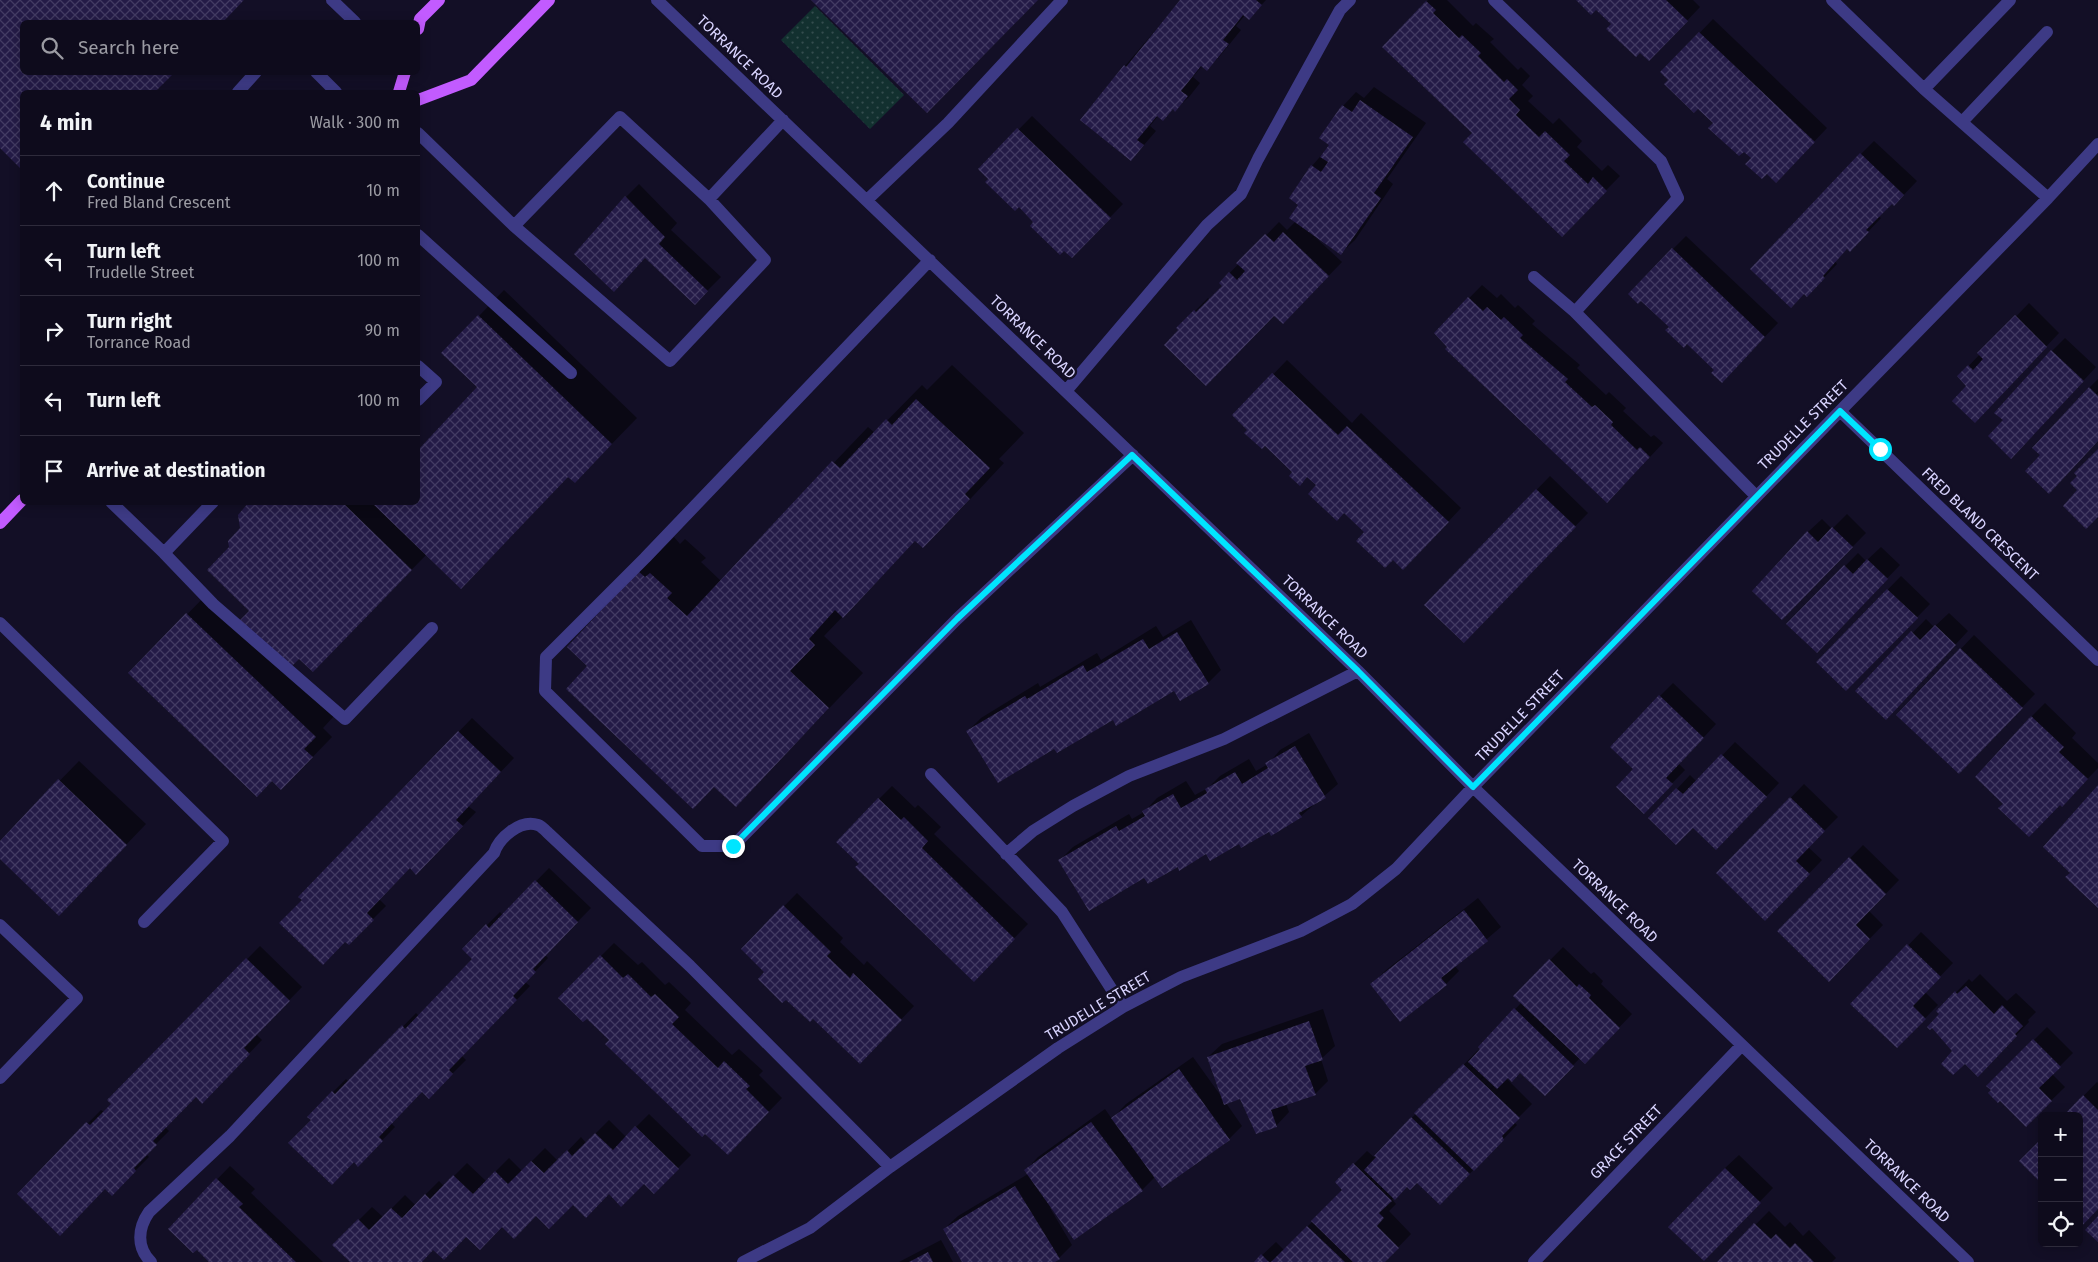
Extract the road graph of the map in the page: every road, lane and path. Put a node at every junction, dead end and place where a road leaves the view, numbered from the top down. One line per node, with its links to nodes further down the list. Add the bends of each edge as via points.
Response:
1 (332, 0): 10 (street)
2 (439, 0): 11 (main road)
3 (549, 0): 20 (main road, via 471,80)
4 (657, 0): 21 (street, TORRANCE ROAD)
5 (1062, 0): 27 (street, via 948,123)
6 (1350, 0): 35 (street, via 1340,10 1241,194 1207,225)
7 (1494, 0): 32 (street, via 1661,161 1678,198)
8 (1832, 0): 16 (street)
9 (2010, 0): 16 (street)
10 (353, 20)
11 (420, 20)
12 (2047, 32): 22 (street)
13 (253, 75): 17 (street)
14 (319, 75): 18 (street)
15 (404, 75): 19 (main road)
16 (1924, 89): 22 (street)
17 (240, 90)
18 (334, 90)
19 (399, 90)
20 (420, 99)
21 (783, 120): 26 (street); 27 (street, TORRANCE ROAD)
22 (1962, 122): 25 (street)
23 (420, 135): 28 (street)
24 (2098, 144): 25 (street, TRUDELLE STREET)
25 (2048, 198): 37 (street, TRUDELLE STREET)
26 (709, 199): 28 (street, via 620,117); 28 (street, via 765,260 670,361)
27 (867, 200): 30 (street, TORRANCE ROAD)
28 (514, 226)
29 (420, 237): 34 (street)
30 (930, 260): 35 (street, TORRANCE ROAD); 38 (street, via 646,558 546,657 545,691 702,846 733,846 957,619)
31 (1534, 277): 32 (street)
32 (1575, 312): 39 (street)
33 (420, 368): 36 (street, via 436,382)
34 (571, 373)
35 (1066, 392): 38 (street, TORRANCE ROAD)
36 (420, 398)
37 (1840, 411): 39 (street, TRUDELLE STREET); 47 (street, FRED BLAND CRESCENT)
38 (1132, 455): 48 (street, TORRANCE ROAD)
39 (1756, 496): 50 (street, TRUDELLE STREET)
40 (20, 502): 43 (main road)
41 (114, 505): 44 (street)
42 (210, 505): 44 (street)
43 (0, 523)
44 (164, 553): 46 (street, via 213,604 345,719)
45 (0, 623): 52 (street, via 224,841)
46 (432, 628)
47 (2098, 660)
48 (1358, 671): 50 (street, TORRANCE ROAD); 51 (street, via 1224,739 1129,776 1033,831)
49 (931, 774): 51 (street)
50 (1473, 787): 54 (street, TRUDELLE STREET, via 1396,869 1352,904 1302,931 1181,977); 55 (street, TORRANCE ROAD)
51 (1006, 854): 54 (street, via 1062,912)
52 (144, 922)
53 (0, 925): 56 (street, via 77,998)
54 (1123, 1007): 57 (street, TRUDELLE STREET, via 1058,1048)
55 (1742, 1045): 60 (street, GRACE STREET); 61 (street, TORRANCE ROAD)
56 (0, 1078)
57 (890, 1167): 58 (street, via 677,954 547,832 537,825 529,825 508,834 494,853 230,1136 149,1212 140,1236 144,1254); 59 (street, TRUDELLE STREET, via 810,1228)
58 (151, 1262)
59 (743, 1262)
60 (1534, 1262)
61 (1968, 1262)

